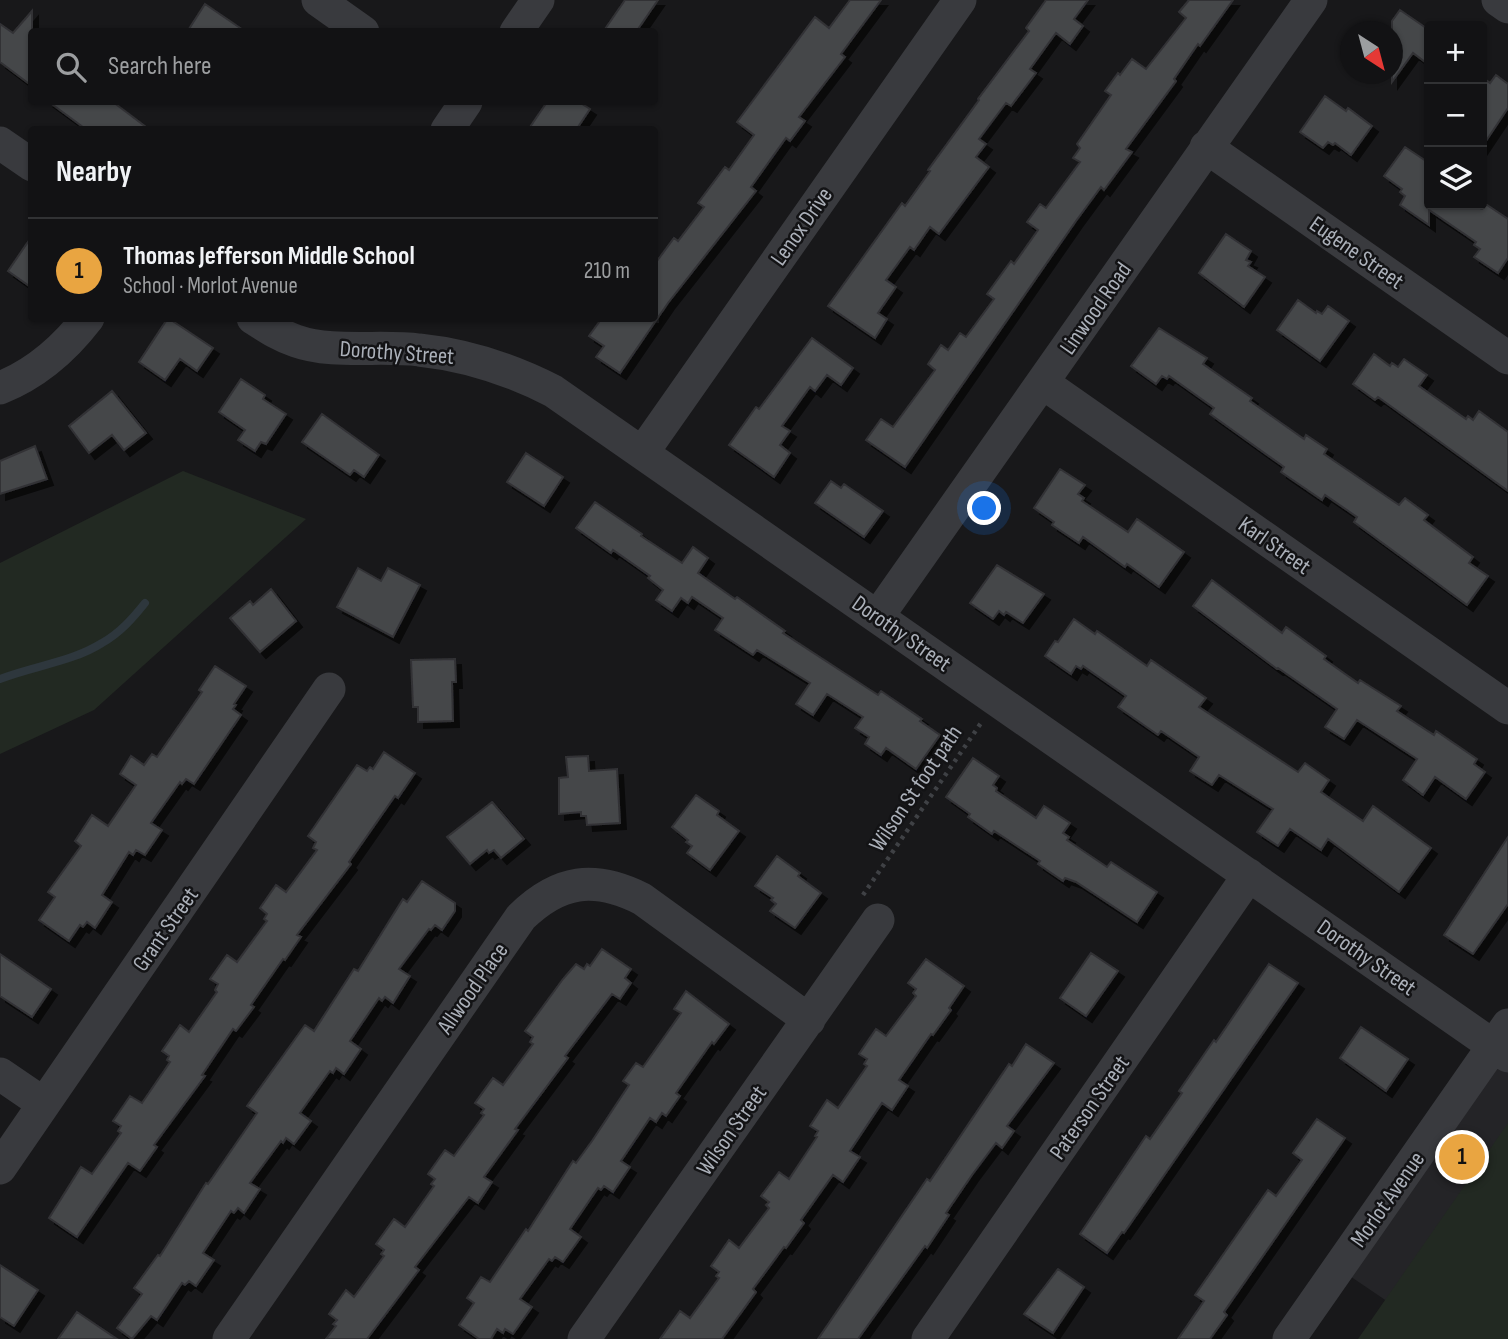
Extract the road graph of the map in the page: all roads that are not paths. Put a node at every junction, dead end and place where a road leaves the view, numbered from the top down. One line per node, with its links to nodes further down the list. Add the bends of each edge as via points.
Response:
1 (318, 0): 7 (street)
2 (538, 0): 8 (street)
3 (960, 0): 18 (street, Lenox Drive)
4 (1311, 0): 10 (street, Linwood Road)
5 (1498, 0): 6 (street)
6 (1508, 7)
7 (357, 28)
8 (519, 28)
9 (0, 143): 11 (street)
10 (1206, 147): 15 (street, Eugene Street); 16 (street, Linwood Road)
11 (28, 162)
12 (85, 322): 17 (street, via 43,364)
13 (271, 322): 14 (street, Dorothy Street)
14 (306, 330): 18 (street, Dorothy Street, via 321,347 418,349 491,363 553,391)
15 (1508, 358)
16 (1043, 383): 19 (street, Linwood Road); 21 (street, Karl Street)
17 (0, 388)
18 (643, 452): 19 (street, Dorothy Street)
19 (878, 616): 22 (street, Dorothy Street)
20 (330, 689): 27 (street, Grant Street)
21 (1508, 708)
22 (1249, 875): 25 (street, Dorothy Street); 31 (street, Paterson Street)
23 (870, 908): 24 (street, Wilson Street)
24 (809, 1020): 29 (street, Allwood Place, via 642,899 600,883 559,889 521,917); 30 (street, Wilson Street)
25 (1503, 1042): 32 (street, Morlot Avenue)
26 (0, 1074): 27 (street)
27 (44, 1104): 28 (street, Grant Street)
28 (0, 1168)
29 (229, 1339)
30 (584, 1339)
31 (928, 1339)
32 (1289, 1339)

